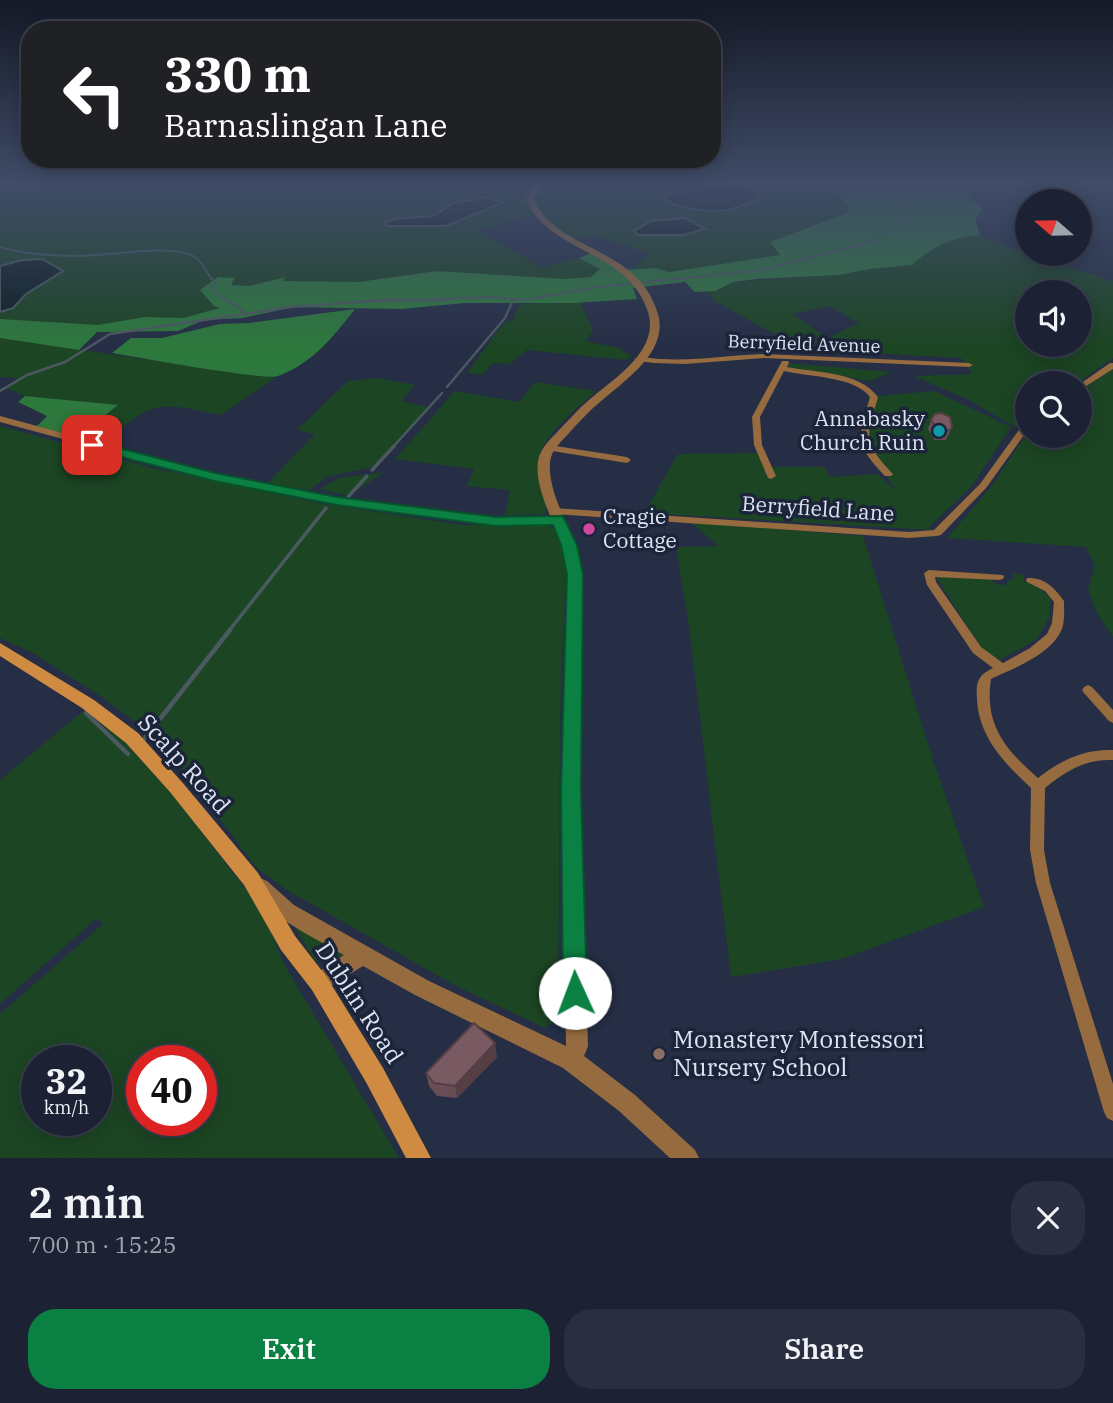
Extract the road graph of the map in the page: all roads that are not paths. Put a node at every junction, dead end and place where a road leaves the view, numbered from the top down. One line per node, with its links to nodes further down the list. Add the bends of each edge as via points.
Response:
1 (573, 239): 3 (street, via 609,259 639,284 656,326 651,343)
2 (786, 357): 3 (street, Berryfield Avenue, via 730,356 662,363); 4 (street, Berryfield Avenue); 6 (street)
3 (638, 359): 10 (street)
4 (969, 365)
5 (1113, 365): 7 (street)
6 (784, 369): 12 (street, via 868,388 874,397 864,442); 13 (street, via 756,417 758,445)
7 (1092, 380)
8 (0, 419): 14 (street, via 214,477 337,501 496,522)
9 (1015, 442): 14 (street, Berryfield Lane, via 983,486 937,533)
10 (549, 448): 11 (street); 14 (street, via 545,476)
11 (627, 460)
12 (888, 474)
13 (771, 476)
14 (556, 515): 26 (street, via 575,574 571,791 577,1046)
15 (999, 576): 18 (street, via 929,573 977,650)
16 (1031, 580): 18 (street, via 1049,588 1059,601 1056,629 1044,643)
17 (0, 649): 23 (main road, Scalp Road, via 88,704 132,738)
18 (1002, 669): 22 (street, via 985,677 981,694 985,718 996,743)
19 (1088, 690): 20 (street)
20 (1113, 718)
21 (1113, 755): 22 (street, via 1098,754 1069,763)
22 (1038, 786): 27 (street, via 1037,850 1043,883)
23 (251, 879): 24 (street, via 287,911); 25 (main road, Dublin Road, via 288,943)
24 (363, 954): 25 (street); 26 (street, via 422,988)
25 (319, 983): 28 (main road, Dublin Road)
26 (571, 1060): 29 (street)
27 (1113, 1112)
28 (419, 1158)
29 (687, 1158)

